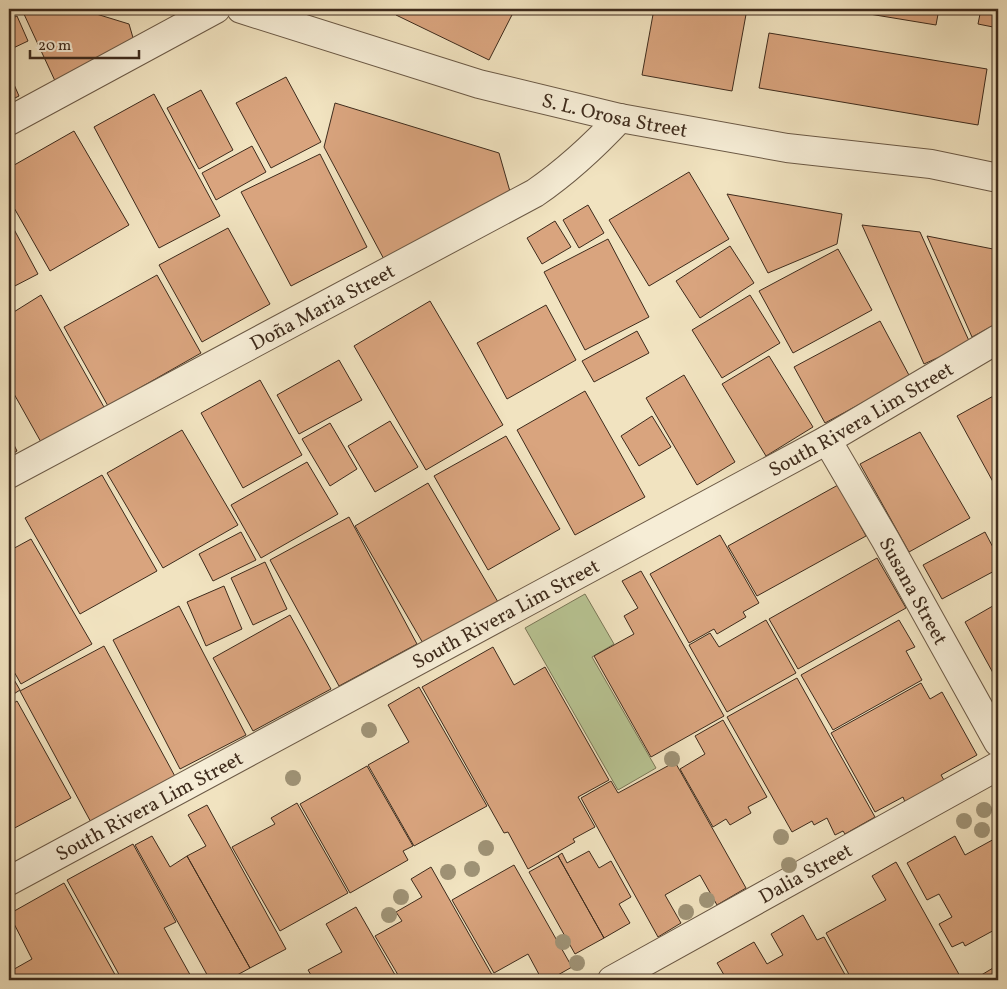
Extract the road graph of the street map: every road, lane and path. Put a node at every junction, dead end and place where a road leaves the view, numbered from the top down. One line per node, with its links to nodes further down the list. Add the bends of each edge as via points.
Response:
1 (216, 9): 4 (street)
2 (241, 9): 3 (street, S. L. Orosa Street, via 479,84)
3 (620, 118): 5 (street, S. L. Orosa Street, via 786,148 931,164); 8 (street, Doña Maria Street, via 569,169 535,193)
4 (9, 120)
5 (998, 178)
6 (998, 339): 7 (street, South Rivera Lim Street)
7 (827, 440): 9 (street, Susana Street); 11 (street, South Rivera Lim Street)
8 (9, 474)
9 (998, 742)
10 (998, 766): 12 (street, Dalia Street)
11 (9, 881)
12 (612, 980)

